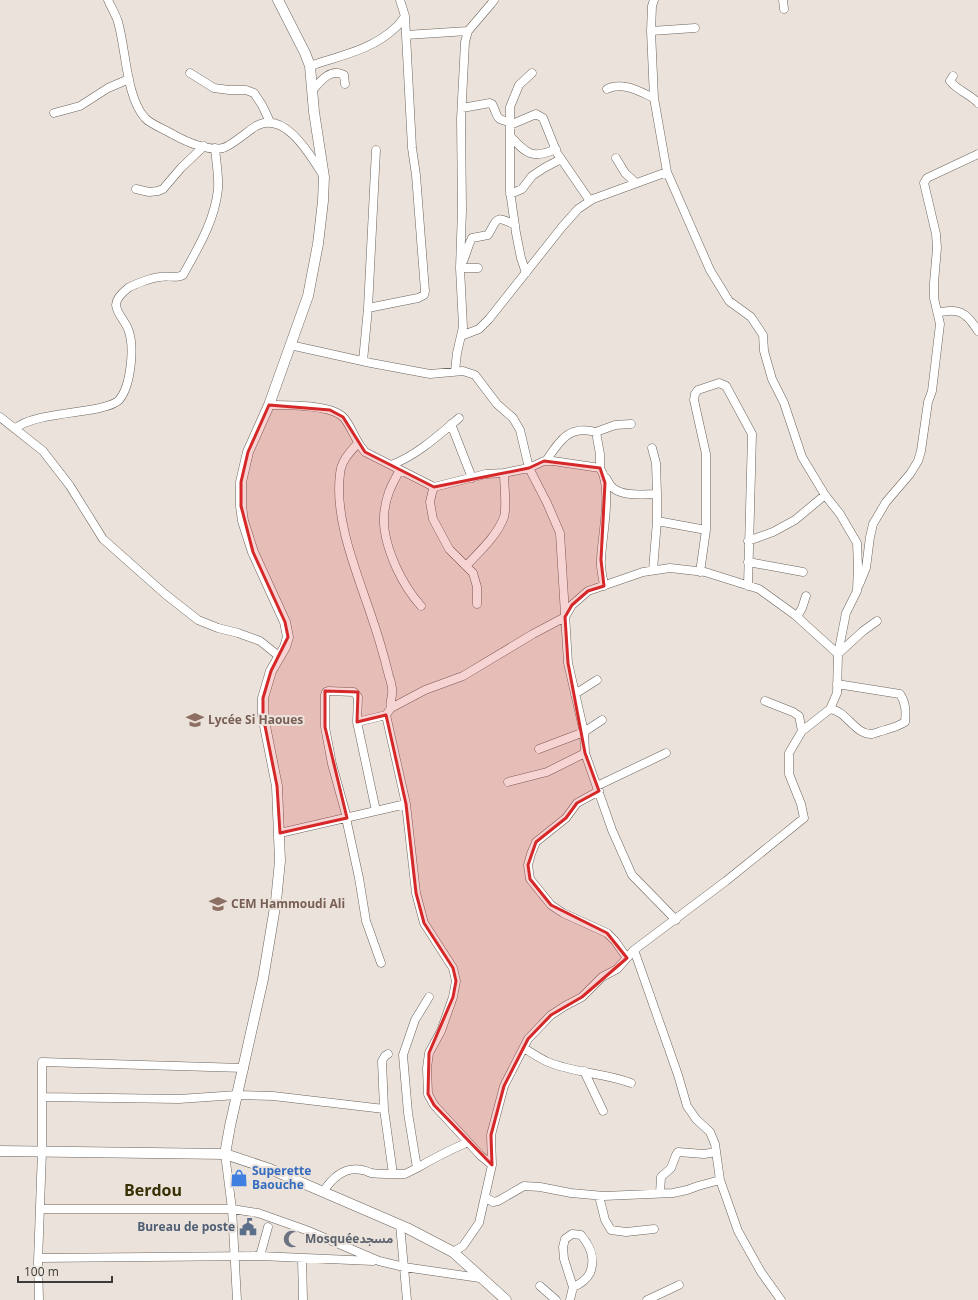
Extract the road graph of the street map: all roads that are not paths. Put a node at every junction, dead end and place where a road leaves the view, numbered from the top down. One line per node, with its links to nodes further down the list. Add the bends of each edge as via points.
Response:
1 (108, 0): 17 (street, via 118,21)
2 (278, 0): 13 (main road)
3 (400, 0): 8 (street)
4 (494, 0): 10 (street)
5 (654, 0): 11 (street)
6 (783, 0): 7 (street)
7 (784, 9)
8 (405, 16): 12 (street); 13 (street, via 380,40 357,52)
9 (695, 28): 11 (street)
10 (468, 31): 12 (street); 23 (street, via 465,42)
11 (651, 31): 21 (street)
12 (406, 35): 45 (street, via 412,148 425,291 424,296 418,298)
13 (310, 66): 20 (main road)
14 (190, 73): 25 (street, via 214,88 254,93)
15 (532, 73): 26 (street, via 519,85 510,107)
16 (954, 76): 22 (street, via 950,81 955,87)
17 (129, 79): 24 (street, via 108,88 80,106); 28 (street, via 138,108 145,119 185,141)
18 (345, 84): 20 (street, via 344,76 341,74 329,75)
19 (607, 89): 21 (street, via 624,86)
20 (312, 92): 36 (main road)
21 (654, 98): 35 (street)
22 (978, 103)
23 (462, 108): 26 (street, via 490,103 496,116); 42 (street)
24 (54, 114)
25 (270, 122): 29 (street, via 258,125 224,148); 36 (street, via 285,127 307,150)
26 (510, 124): 27 (street); 30 (street, via 536,114 543,118)
27 (510, 136): 30 (street, via 529,154 546,154); 39 (street)
28 (204, 146): 29 (street); 38 (street, via 163,189 149,192)
29 (216, 148): 57 (street, via 218,187 215,205 202,242 183,275 161,276 129,287 120,295 116,304 128,328 131,362 124,392 118,401 92,410 25,422)
30 (556, 149): 34 (street)
31 (376, 150): 45 (street)
32 (978, 154): 46 (street, via 927,178 924,183 936,234 934,298)
33 (616, 158): 37 (street, via 625,173)
34 (561, 159): 39 (street, via 532,176 522,189); 40 (street)
35 (667, 172): 37 (street); 70 (street, via 710,270 729,301 751,317 763,335 764,351 772,379 784,403 802,457)
36 (324, 177): 49 (main road, via 318,244 308,296)
37 (636, 183): 40 (street)
38 (136, 189)
39 (510, 194): 41 (street)
40 (590, 201): 44 (street, via 578,209)
41 (515, 225): 42 (street, via 503,219 498,220 488,235 472,238); 44 (street)
42 (460, 268): 43 (street); 48 (street, via 463,327)
43 (478, 268)
44 (526, 273): 48 (street, via 489,320 479,329)
45 (368, 308): 50 (street)
46 (937, 311): 47 (street, via 944,313 952,310 963,313 972,321); 81 (street, via 940,324 932,391 921,451 918,461 886,502 873,524 866,568)
47 (978, 332)
48 (461, 336): 51 (street)
49 (290, 345): 50 (street); 52 (main road)
50 (364, 361): 51 (street, via 430,374)
51 (455, 371): 63 (street, via 475,375 497,404 513,418 520,430)
52 (269, 405): 59 (street, via 298,405 330,410 343,417); 89 (main road, via 248,452 241,482 240,506 253,552 285,622 288,637)
53 (0, 417): 57 (street)
54 (459, 418): 55 (street)
55 (451, 424): 62 (street, via 408,457); 67 (street)
56 (631, 424): 58 (street, via 615,425)
57 (15, 429): 89 (street, via 43,451 70,486 103,539 165,594 198,620 260,642)
58 (596, 432): 61 (street, via 572,432 560,440); 65 (street)
59 (358, 443): 62 (street, via 366,452); 95 (street, via 346,456 340,473 339,496 344,530 390,677 392,696)
60 (652, 448): 69 (street, via 656,463)
61 (546, 461): 63 (street); 65 (street)
62 (391, 465): 64 (street)
63 (529, 468): 66 (street); 85 (street, via 548,503 560,533)
64 (400, 470): 68 (street); 84 (street, via 389,492 384,528 388,547 405,585)
65 (602, 472): 69 (street, via 613,488 621,492); 79 (street, via 606,508 601,560)
66 (504, 473): 67 (street); 75 (street, via 504,515 499,528)
67 (472, 478): 68 (street)
68 (434, 487): 75 (street, via 430,502 433,519 449,549)
69 (657, 494): 71 (street)
70 (825, 495): 73 (street, via 795,520); 81 (street, via 857,543)
71 (657, 521): 72 (street); 76 (street)
72 (706, 530): 73 (street, via 706,454 694,400 698,390 719,383 726,386 752,434); 77 (street)
73 (748, 541): 74 (street)
74 (748, 562): 78 (street); 80 (street)
75 (466, 566): 83 (street, via 473,573 477,587)
76 (654, 570): 77 (street, via 670,568); 79 (street)
77 (700, 572): 80 (street)
78 (803, 572)
79 (604, 586): 85 (street, via 588,592 572,605)
80 (748, 586): 86 (street, via 760,589)
81 (857, 591): 88 (street, via 846,613)
82 (806, 596): 86 (street)
83 (477, 604)
84 (421, 606)
85 (565, 617): 92 (street, via 568,663); 95 (street, via 463,676 425,690)
86 (797, 617): 88 (street)
87 (877, 621): 88 (street)
88 (838, 654): 91 (street)
89 (280, 657): 108 (main road, via 271,671 266,686 263,716 277,786)
90 (597, 680): 92 (street)
91 (837, 684): 94 (street, via 837,693); 94 (street, via 900,694 904,700 905,722 873,734 866,733 842,714)
92 (575, 694): 99 (street)
93 (765, 700): 98 (street, via 799,716)
94 (830, 709): 98 (street)
95 (388, 712): 97 (street); 105 (street)
96 (602, 720): 99 (street)
97 (357, 722): 106 (street); 107 (street, via 358,697 354,692 326,692 325,727)
98 (802, 731): 109 (street, via 789,753 789,774 804,818)
99 (584, 732): 100 (street); 101 (street)
100 (539, 749)
101 (586, 753): 103 (street, via 547,772); 104 (street)
102 (666, 753): 104 (street)
103 (508, 782)
104 (598, 789): 109 (street, via 612,830 632,875); 111 (street, via 577,803 566,818 536,842 528,865 530,879 551,905 564,914 607,933)
105 (406, 804): 106 (street); 123 (street, via 416,893 424,923 453,968 456,981 441,1031 429,1053 428,1094 434,1105)
106 (376, 811): 107 (street)
107 (346, 818): 108 (street); 112 (street, via 366,921)
108 (280, 833): 116 (main road, via 276,901)
109 (676, 920): 110 (street)
110 (634, 950): 111 (street); 126 (street, via 687,1106 710,1132)
111 (627, 958): 114 (street, via 617,969 602,977 582,997 551,1015 528,1039)
112 (381, 963)
113 (429, 996): 129 (street, via 415,1020 403,1055 408,1113)
114 (524, 1048): 117 (street, via 547,1062); 128 (street, via 504,1086 491,1135)
115 (388, 1054): 121 (street, via 382,1061)
116 (244, 1068): 119 (main road); 120 (street, via 42,1062)
117 (584, 1071): 118 (street); 122 (street)
118 (631, 1083)
119 (237, 1095): 120 (street, via 179,1099); 121 (street, via 273,1096); 127 (main road)
120 (42, 1097): 125 (street)
121 (384, 1109): 130 (street)
122 (603, 1111)
123 (468, 1142): 128 (street); 129 (street, via 443,1152)
124 (0, 1151): 125 (main road)
125 (42, 1151): 127 (main road); 136 (street)
126 (716, 1152): 131 (street); 133 (street, via 678,1152 671,1168 661,1177)
127 (225, 1154): 132 (main road, via 270,1169); 137 (street)
128 (492, 1165): 135 (street)
129 (417, 1168): 130 (street, via 405,1174)
130 (393, 1174): 132 (street, via 370,1173 361,1169 350,1170 338,1174)
131 (720, 1180): 133 (street, via 687,1190); 162 (street, via 738,1231 761,1272)
132 (323, 1192): 138 (main road)
133 (660, 1194): 134 (street)
134 (599, 1196): 135 (street, via 524,1186 498,1201 493,1202); 140 (street, via 610,1230 626,1232)
135 (485, 1197): 141 (street, via 479,1223 463,1246)
136 (40, 1209): 137 (street); 144 (street)
137 (232, 1209): 142 (street); 146 (street, via 258,1213)
138 (400, 1225): 141 (main road); 147 (street)
139 (268, 1227): 143 (street)
140 (654, 1229)
141 (453, 1252): 148 (main road)
142 (234, 1256): 143 (street); 144 (street); 154 (street)
143 (260, 1256): 145 (street)
144 (38, 1258): 153 (street)
145 (302, 1258): 146 (street); 155 (street)
146 (379, 1261): 147 (street)
147 (404, 1267): 148 (street); 151 (street)
148 (480, 1278): 158 (main road)
149 (679, 1285): 161 (street)
150 (540, 1286): 159 (street)
151 (406, 1287): 156 (street); 157 (street)
152 (573, 1287): 152 (street, via 563,1247 565,1239 572,1234 581,1235 593,1257 593,1266 587,1277 580,1285); 160 (street)
153 (39, 1300)
154 (236, 1300)
155 (303, 1300)
156 (407, 1300)
157 (412, 1300)
158 (506, 1300)
159 (556, 1300)
160 (570, 1300)
161 (647, 1300)
162 (781, 1300)

